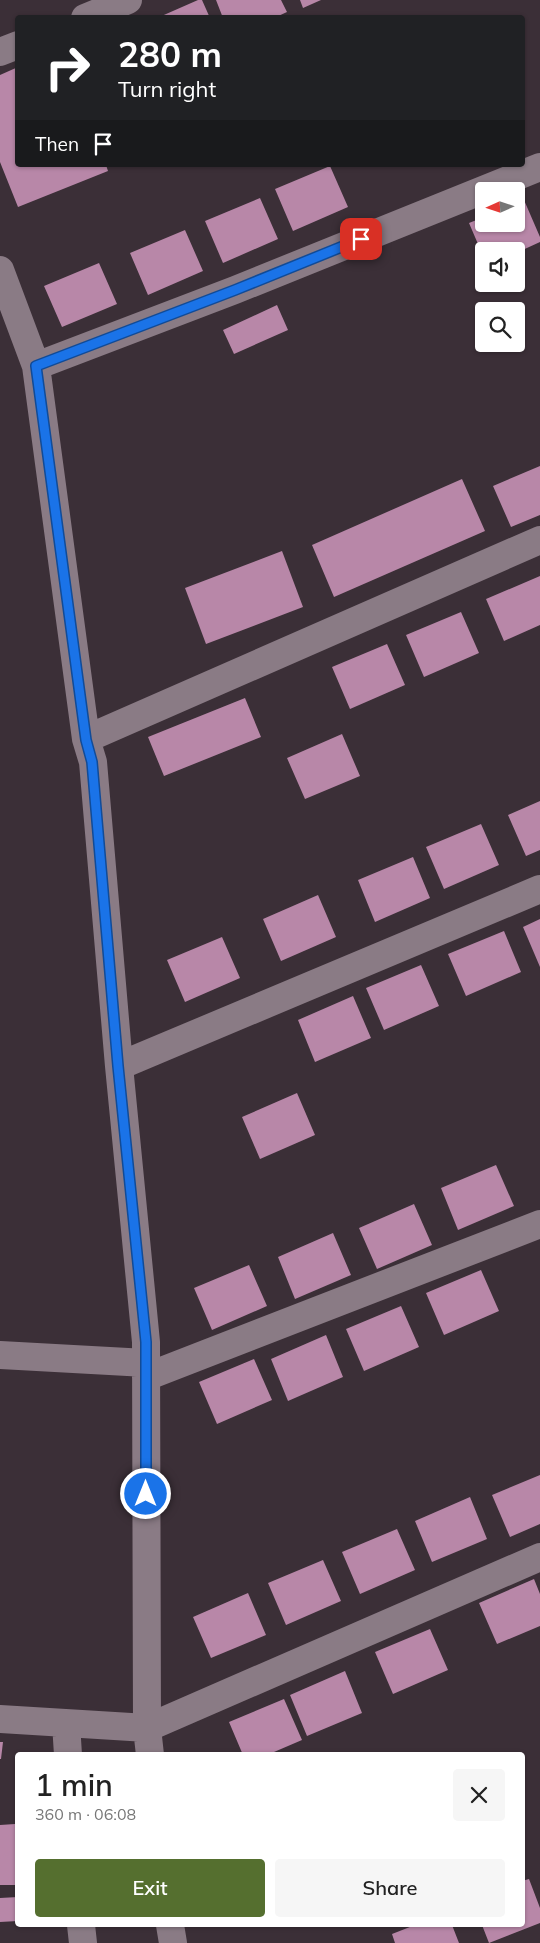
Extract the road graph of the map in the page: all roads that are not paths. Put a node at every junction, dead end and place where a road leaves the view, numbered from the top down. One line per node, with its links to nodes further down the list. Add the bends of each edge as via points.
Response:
1 (128, 0): 2 (street)
2 (92, 15)
3 (15, 46): 4 (street)
4 (0, 52)
5 (540, 166): 7 (street, via 235,290)
6 (0, 270): 7 (street)
7 (36, 366): 9 (street)
8 (540, 540): 9 (street)
9 (86, 740): 11 (street, via 92,762)
10 (540, 889): 11 (street)
11 (118, 1066): 14 (street, via 146,1342)
12 (540, 1224): 14 (street)
13 (0, 1355): 14 (street)
14 (146, 1370): 18 (street)
15 (540, 1557): 18 (street)
16 (0, 1719): 17 (street)
17 (66, 1723): 18 (street); 19 (street)
18 (147, 1728): 20 (street)
19 (68, 1752)
20 (150, 1752)
21 (81, 1927): 23 (street)
22 (170, 1927): 24 (street)
23 (83, 1943)
24 (173, 1943)

